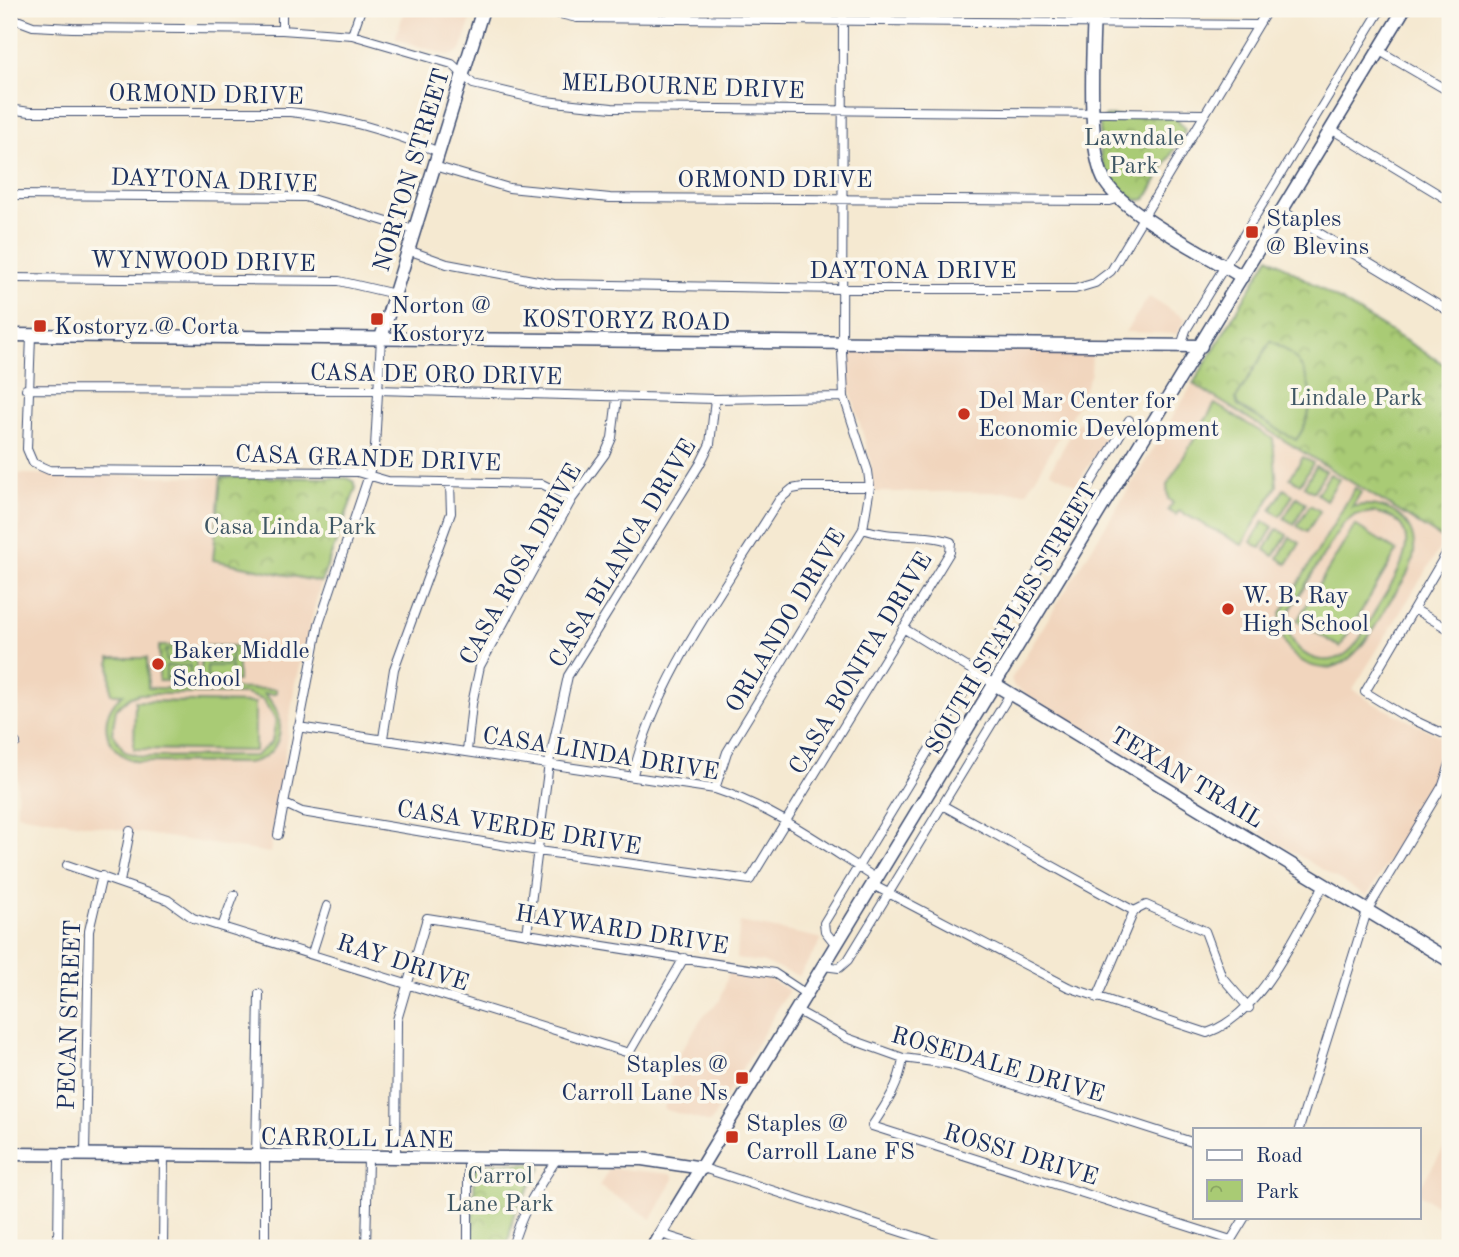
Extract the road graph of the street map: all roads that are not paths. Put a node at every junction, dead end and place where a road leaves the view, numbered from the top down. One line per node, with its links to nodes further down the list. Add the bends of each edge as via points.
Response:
1 (282, 9): 13 (street)
2 (361, 9): 14 (street)
3 (483, 9): 16 (main road, NORTON STREET)
4 (538, 9): 11 (street, via 577,18)
5 (843, 9): 11 (street, ORLANDO DRIVE)
6 (1268, 9): 12 (street, DAYTONA DRIVE)
7 (1381, 9): 33 (street)
8 (1404, 9): 15 (main road, SOUTH STAPLES STREET)
9 (1094, 15): 11 (street); 12 (street); 20 (main road)
10 (9, 17): 13 (street, MELBOURNE DRIVE, via 33,26 72,28)
11 (843, 20): 19 (street, ORLANDO DRIVE)
12 (1258, 25): 21 (street, DAYTONA DRIVE)
13 (282, 30): 14 (street, MELBOURNE DRIVE)
14 (352, 35): 16 (street, MELBOURNE DRIVE, via 452,64)
15 (1378, 50): 17 (street); 22 (main road, SOUTH STAPLES STREET)
16 (462, 76): 19 (street, MELBOURNE DRIVE, via 473,84 513,95 612,108); 23 (main road, NORTON STREET)
17 (1450, 92)
18 (9, 108): 23 (street, ORMOND DRIVE, via 325,115 402,136)
19 (842, 110): 20 (street, MELBOURNE DRIVE); 27 (street, ORLANDO DRIVE)
20 (1094, 114): 21 (street, MELBOURNE DRIVE); 26 (main road, via 1098,164)
21 (1205, 114): 30 (street, DAYTONA DRIVE)
22 (1331, 129): 28 (street); 29 (main road, SOUTH STAPLES STREET)
23 (439, 152): 24 (main road, NORTON STREET)
24 (434, 166): 27 (street, ORMOND DRIVE, via 509,188 561,195); 31 (main road, NORTON STREET)
25 (9, 195): 31 (street, DAYTONA DRIVE, via 305,197)
26 (1119, 198): 27 (street, ORMOND DRIVE); 30 (main road)
27 (843, 199): 36 (street, ORLANDO DRIVE)
28 (1450, 201)
29 (1281, 210): 34 (main road, SOUTH STAPLES STREET); 38 (street)
30 (1143, 215): 33 (main road); 36 (street, DAYTONA DRIVE, via 1111,271 1075,289)
31 (414, 230): 32 (main road, NORTON STREET)
32 (408, 250): 36 (street, DAYTONA DRIVE, via 447,264 554,284); 37 (main road, NORTON STREET)
33 (1225, 266): 34 (main road); 43 (street)
34 (1242, 277): 44 (main road, SOUTH STAPLES STREET)
35 (9, 278): 37 (street, WYNWOOD DRIVE, via 339,281)
36 (841, 289): 42 (street, ORLANDO DRIVE)
37 (395, 294): 41 (main road, NORTON STREET)
38 (1450, 312)
39 (9, 334): 40 (main road, KOSTORYZ ROAD)
40 (31, 335): 41 (main road, KOSTORYZ ROAD); 45 (street)
41 (381, 338): 42 (main road, KOSTORYZ ROAD); 46 (street, NORTON STREET)
42 (842, 344): 43 (main road, KOSTORYZ ROAD); 47 (street, ORLANDO DRIVE)
43 (1181, 346): 44 (main road, KOSTORYZ ROAD)
44 (1201, 346): 61 (main road, SOUTH STAPLES STREET)
45 (26, 389): 46 (street, CASA DE ORO DRIVE); 51 (street, CASA GRANDE DRIVE, via 27,449 33,463 49,470)
46 (376, 390): 48 (street, CASA DE ORO DRIVE); 51 (street, NORTON STREET, via 375,447)
47 (844, 397): 49 (street, CASA DE ORO DRIVE); 53 (street, ORLANDO DRIVE, via 863,448)
48 (617, 398): 49 (street, CASA DE ORO DRIVE); 54 (street, CASA ROSA DRIVE, via 612,438)
49 (715, 399): 67 (street, CASA BLANCA DRIVE, via 710,444 700,464 568,676)
50 (1129, 419): 60 (street)
51 (369, 475): 52 (street, CASA GRANDE DRIVE, via 388,481); 63 (street, NORTON STREET, via 319,624)
52 (450, 483): 54 (street, CASA GRANDE DRIVE, via 542,484); 65 (street, via 451,513 394,670)
53 (870, 487): 55 (street, ORLANDO DRIVE); 69 (street, via 803,487 779,500 658,697)
54 (572, 499): 66 (street, CASA ROSA DRIVE, via 480,666)
55 (863, 529): 58 (street, CASA BONITA DRIVE, via 884,536 951,541 950,552); 70 (street, ORLANDO DRIVE, via 727,752)
56 (1450, 547): 57 (street)
57 (1414, 609): 59 (street); 64 (street, via 1365,692)
58 (903, 628): 60 (street, TEXAN TRAIL); 73 (street, CASA BONITA DRIVE)
59 (1450, 630)
60 (976, 673): 61 (street, TEXAN TRAIL); 78 (street)
61 (996, 685): 62 (main road, TEXAN TRAIL); 82 (main road, SOUTH STAPLES STREET)
62 (1010, 694): 72 (street); 83 (main road, TEXAN TRAIL)
63 (298, 727): 65 (street, CASA LINDA DRIVE); 71 (street, NORTON STREET)
64 (1450, 737)
65 (383, 738): 66 (street, CASA LINDA DRIVE)
66 (467, 751): 67 (street, CASA LINDA DRIVE)
67 (549, 763): 69 (street, CASA LINDA DRIVE); 76 (street, CASA BLANCA DRIVE)
68 (1450, 764): 88 (street, via 1443,785)
69 (632, 775): 70 (street, CASA LINDA DRIVE)
70 (716, 789): 73 (street, CASA LINDA DRIVE)
71 (285, 804): 75 (street, NORTON STREET); 76 (street, CASA VERDE DRIVE, via 302,813)
72 (942, 805): 84 (street); 87 (street)
73 (787, 823): 78 (street, CASA LINDA DRIVE); 80 (street, CASA BONITA DRIVE)
74 (130, 831): 81 (street)
75 (278, 835)
76 (538, 851): 80 (street, CASA VERDE DRIVE); 90 (street, CASA BLANCA DRIVE)
77 (67, 865): 79 (street, RAY DRIVE)
78 (858, 867): 82 (street, CASA LINDA DRIVE); 91 (street, via 824,923)
79 (102, 876): 81 (street, RAY DRIVE); 107 (street, PECAN STREET, via 89,931)
80 (750, 880)
81 (120, 882): 89 (street, RAY DRIVE)
82 (875, 882): 84 (street, CASA LINDA DRIVE); 91 (main road, SOUTH STAPLES STREET)
83 (1324, 886): 88 (main road, TEXAN TRAIL); 100 (street)
84 (888, 893): 95 (street, via 848,960 839,968); 99 (street, CASA LINDA DRIVE)
85 (233, 895): 89 (street)
86 (327, 906): 92 (street)
87 (1134, 911): 99 (street); 100 (street, via 1146,905 1205,931 1222,977)
88 (1367, 911): 94 (main road, TEXAN TRAIL); 103 (street)
89 (222, 927): 92 (street, RAY DRIVE)
90 (527, 934): 93 (street, HAYWARD DRIVE); 96 (street, HAYWARD DRIVE, via 427,918)
91 (836, 945): 95 (main road, SOUTH STAPLES STREET)
92 (312, 953): 96 (street, RAY DRIVE)
93 (684, 958): 96 (street, RAY DRIVE, via 629,1053); 98 (street, HAYWARD DRIVE, via 774,973)
94 (1450, 961)
95 (823, 966): 98 (main road, SOUTH STAPLES STREET)
96 (408, 984): 110 (street, via 397,1020)
97 (259, 994): 109 (street)
98 (806, 994): 101 (main road, SOUTH STAPLES STREET)
99 (1097, 998): 100 (street, CASA LINDA DRIVE, via 1207,1033 1226,1026)
100 (1249, 1007)
101 (796, 1010): 102 (street, ROSEDALE DRIVE, via 847,1038); 114 (main road, SOUTH STAPLES STREET)
102 (903, 1058): 104 (street, ROSEDALE DRIVE, via 949,1064); 117 (street, ROSSI DRIVE, via 890,1099 872,1126)
103 (1299, 1128)
104 (1193, 1142)
105 (9, 1154): 106 (main road, CARROLL LANE)
106 (59, 1156): 107 (main road, CARROLL LANE); 118 (street)
107 (85, 1156): 108 (main road, CARROLL LANE)
108 (164, 1156): 109 (main road, CARROLL LANE); 119 (street)
109 (261, 1157): 111 (main road, CARROLL LANE); 120 (street)
110 (396, 1157): 111 (main road, CARROLL LANE); 112 (main road, CARROLL LANE)
111 (368, 1158): 121 (street)
112 (468, 1160): 113 (main road, CARROLL LANE); 122 (street)
113 (556, 1160): 114 (main road, CARROLL LANE, via 642,1159); 123 (street, via 529,1201)
114 (703, 1168): 116 (main road, SOUTH STAPLES STREET); 126 (street)
115 (1244, 1218): 117 (street)
116 (662, 1234): 124 (main road, SOUTH STAPLES STREET); 125 (street)
117 (1230, 1244)
118 (58, 1248)
119 (163, 1248)
120 (265, 1248)
121 (366, 1248)
122 (468, 1248)
123 (512, 1248)
124 (652, 1248)
125 (706, 1248)
126 (948, 1248)

